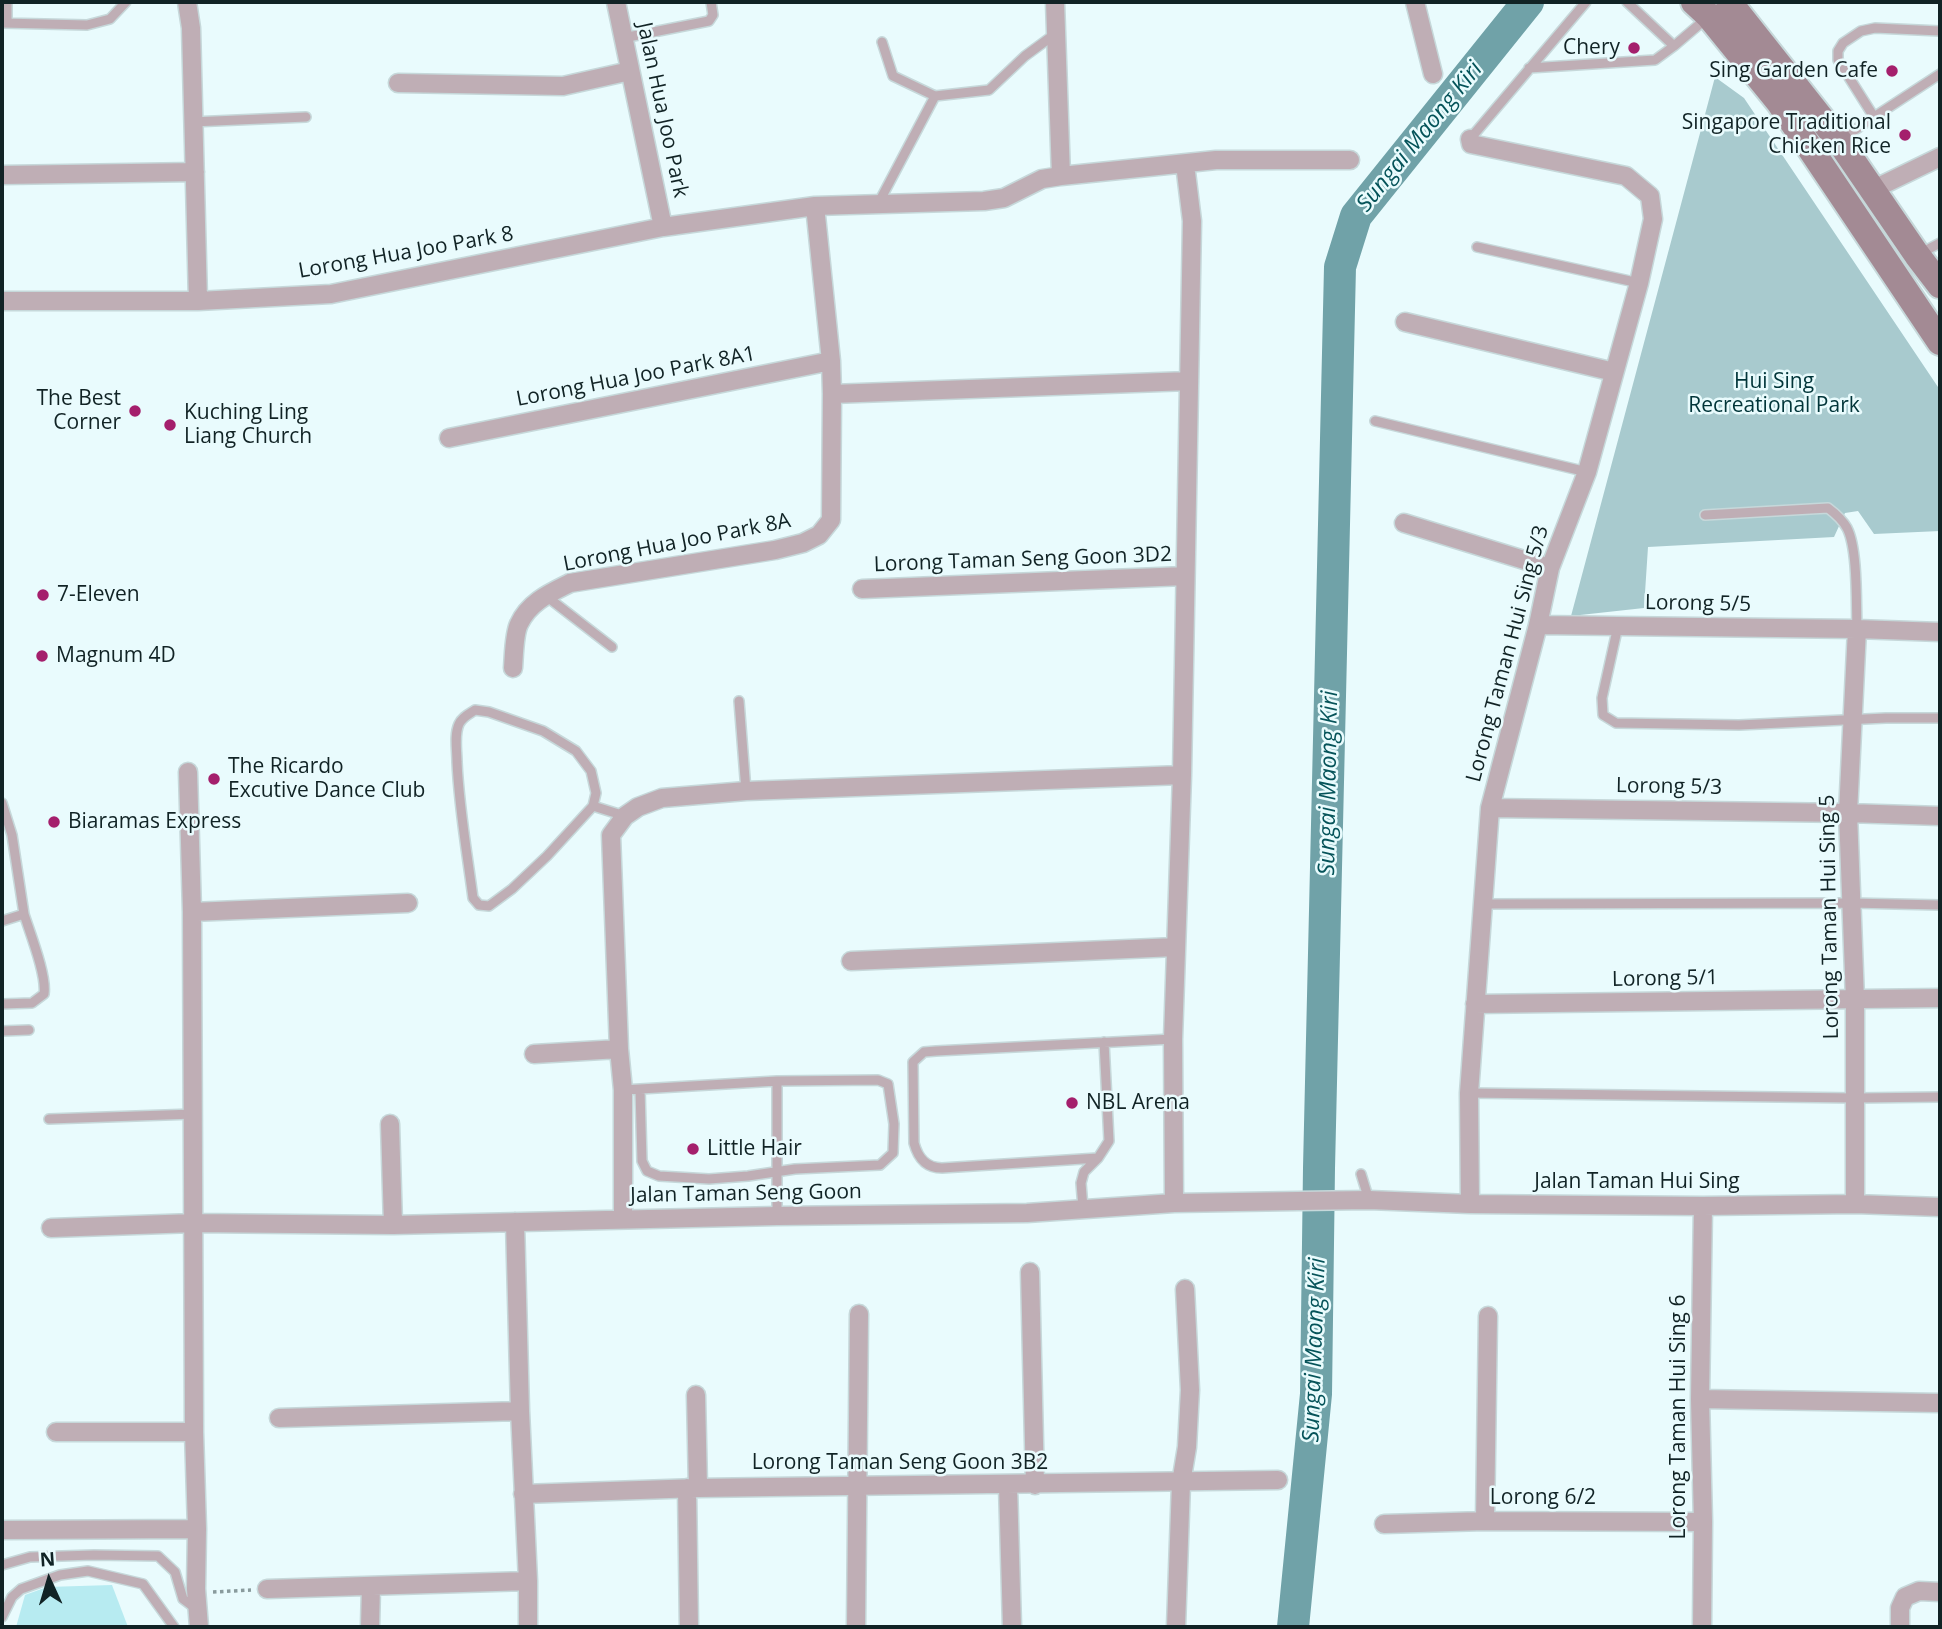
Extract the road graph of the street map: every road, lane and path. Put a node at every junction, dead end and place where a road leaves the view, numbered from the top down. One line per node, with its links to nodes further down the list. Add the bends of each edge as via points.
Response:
1 (7, 2): 11 (lane)
2 (126, 2): 11 (lane, via 110,19 87,25)
3 (187, 2): 25 (street)
4 (616, 2): 14 (street, Jalan Hua Joo Park)
5 (711, 2): 14 (lane, via 709,21)
6 (1055, 2): 13 (street)
7 (1415, 2): 19 (street)
8 (1586, 2): 17 (lane)
9 (1628, 2): 16 (lane)
10 (1711, 7): 16 (lane); 27 (main road); 45 (main road)
11 (5, 23)
12 (1940, 31): 24 (lane, via 1875,28 1843,43 1838,60)
13 (1055, 34): 22 (lane, via 989,90); 33 (street)
14 (624, 38): 18 (street, Jalan Hua Joo Park)
15 (882, 42): 22 (lane, via 893,76)
16 (1674, 46): 17 (lane, via 1655,60)
17 (1530, 68): 26 (lane)
18 (630, 71): 21 (street, via 563,86); 37 (street, Jalan Hua Joo Park)
19 (1433, 74)
20 (1940, 74): 24 (lane)
21 (398, 83)
22 (935, 96): 35 (lane)
23 (306, 117): 25 (lane)
24 (1874, 117): 27 (lane)
25 (192, 122): 31 (street)
26 (1470, 139): 40 (street, Lorong Taman Hui Sing 5/3, via 1471,144 1626,176 1650,196 1653,219)
27 (1839, 141): 34 (main road)
28 (1940, 157): 34 (street)
29 (1350, 160): 30 (street, Lorong Hua Joo Park 8)
30 (1185, 163): 33 (street, Lorong Hua Joo Park 8); 48 (street, via 1192,221)
31 (195, 172): 32 (street); 43 (street)
32 (2, 175)
33 (1061, 176): 35 (street, Lorong Hua Joo Park 8, via 1042,179 1004,198)
34 (1872, 190): 39 (main road)
35 (878, 204): 36 (street, Lorong Hua Joo Park 8)
36 (815, 206): 37 (street, Lorong Hua Joo Park 8); 46 (street, Lorong Hua Joo Park 8A)
37 (663, 227): 43 (street, Lorong Hua Joo Park 8, via 331,294)
38 (1477, 247): 40 (lane)
39 (1929, 249): 41 (main road)
40 (1639, 283): 47 (street, Lorong Taman Hui Sing 5/3)
41 (1940, 285)
42 (2, 301): 43 (street, Lorong Hua Joo Park 8)
43 (198, 301)
44 (1405, 322): 47 (street)
45 (1940, 342)
46 (831, 361): 49 (street, Lorong Hua Joo Park 8A); 51 (street, Lorong Hua Joo Park 8A1)
47 (1614, 372): 52 (street, Lorong Taman Hui Sing 5/3)
48 (1189, 382): 49 (street); 56 (street)
49 (832, 394): 58 (street, Lorong Hua Joo Park 8A, via 831,520 819,535 775,550 570,583)
50 (1375, 421): 52 (lane)
51 (449, 438)
52 (1587, 471): 55 (street, Lorong Taman Hui Sing 5/3)
53 (1705, 515): 61 (lane, via 1828,508 1839,515 1852,538)
54 (1404, 523): 55 (street)
55 (1550, 569): 59 (street, Lorong Taman Hui Sing 5/3)
56 (1185, 576): 57 (street, Lorong Taman Seng Goon 3D2); 69 (street)
57 (862, 589)
58 (544, 595): 63 (lane); 64 (street, Lorong Hua Joo Park 8A, via 518,625)
59 (1538, 625): 60 (street, Lorong 5/5); 73 (street, Lorong Taman Hui Sing 5/3)
60 (1618, 625): 61 (street, Lorong 5/5); 67 (lane, via 1602,698 1603,715 1616,723)
61 (1857, 629): 62 (street, Lorong 5/5); 67 (street, Lorong Taman Hui Sing 5)
62 (1940, 632)
63 (612, 647)
64 (513, 668)
65 (738, 701): 70 (lane)
66 (1940, 718): 67 (lane)
67 (1853, 720): 74 (street, Lorong Taman Hui Sing 5)
68 (188, 772): 81 (street)
69 (1181, 775): 70 (street); 84 (street)
70 (746, 791): 75 (street, via 662,798)
71 (2, 803): 82 (lane, via 12,835)
72 (593, 806): 72 (lane, via 512,889 489,906 479,905 473,898 460,808 459,724 475,710 489,712 543,731 576,751 596,784); 75 (lane)
73 (1490, 808): 74 (street, Lorong 5/3); 78 (street, Lorong Taman Hui Sing 5/3)
74 (1848, 813): 76 (street, Lorong 5/3); 79 (street, Lorong Taman Hui Sing 5)
75 (625, 816): 94 (street, via 611,835)
76 (1940, 816)
77 (408, 903): 81 (street)
78 (1482, 904): 79 (lane); 89 (street, Lorong Taman Hui Sing 5/3)
79 (1852, 904): 80 (lane); 87 (street, Lorong Taman Hui Sing 5)
80 (1940, 905)
81 (192, 912): 101 (street)
82 (24, 914): 83 (lane); 88 (lane, via 44,994 32,1003)
83 (2, 921)
84 (1175, 947): 85 (street); 92 (street)
85 (850, 961)
86 (1940, 998): 87 (street, Lorong 5/1)
87 (1855, 1000): 89 (street, Lorong 5/1); 100 (street, Lorong Taman Hui Sing 5)
88 (2, 1004)
89 (1475, 1004): 98 (street, Lorong Taman Hui Sing 5/3)
90 (29, 1030): 91 (lane)
91 (2, 1031)
92 (1173, 1039): 93 (lane); 109 (street)
93 (1104, 1042): 104 (lane, via 1109,1141); 104 (lane, via 925,1052 913,1062 914,1143 925,1164 942,1168)
94 (620, 1049): 95 (street); 97 (street)
95 (534, 1054)
96 (777, 1081): 97 (lane); 105 (lane); 105 (lane, via 878,1080 888,1084 894,1124 893,1153 880,1165)
97 (631, 1090): 105 (lane, via 647,1171 709,1179); 116 (street)
98 (1469, 1093): 100 (lane); 110 (street, Lorong Taman Hui Sing 5/3)
99 (1940, 1097): 100 (lane)
100 (1856, 1098): 111 (street, Lorong Taman Hui Sing 5)
101 (194, 1114): 102 (lane); 118 (street)
102 (49, 1119)
103 (390, 1124): 119 (street)
104 (1098, 1158): 114 (lane, via 1084,1172)
105 (778, 1171): 115 (lane)
106 (1361, 1174): 107 (lane)
107 (1369, 1200): 108 (street, Jalan Taman Hui Sing); 110 (street, Jalan Taman Hui Sing)
108 (1298, 1201): 109 (street, Jalan Taman Seng Goon)
109 (1174, 1203): 114 (street, Jalan Taman Seng Goon)
110 (1470, 1204): 112 (street, Jalan Taman Hui Sing)
111 (1855, 1204): 112 (street, Jalan Taman Hui Sing); 113 (street, Jalan Taman Hui Sing)
112 (1703, 1206): 126 (street, Lorong Taman Hui Sing 6)
113 (1940, 1207)
114 (1083, 1208): 115 (street, Jalan Taman Seng Goon, via 1027,1213)
115 (777, 1216): 116 (street, Jalan Taman Seng Goon)
116 (623, 1219): 117 (street, Jalan Taman Seng Goon)
117 (515, 1222): 119 (street, Jalan Taman Seng Goon); 128 (street)
118 (194, 1223): 119 (street, Jalan Taman Seng Goon); 120 (street, Jalan Taman Seng Goon); 130 (street)
119 (393, 1225)
120 (51, 1228)
121 (1030, 1272): 136 (street)
122 (1185, 1289): 133 (street, via 1190,1390)
123 (859, 1314): 134 (street)
124 (1488, 1316): 139 (street)
125 (696, 1395): 137 (street)
126 (1700, 1399): 127 (street); 140 (street, Lorong Taman Hui Sing 6)
127 (1940, 1403)
128 (520, 1411): 129 (street); 138 (street)
129 (279, 1418)
130 (194, 1432): 131 (street); 142 (street)
131 (56, 1433)
132 (1278, 1480): 133 (street, Lorong Taman Seng Goon 3B2)
133 (1181, 1483): 136 (street, Lorong Taman Seng Goon 3B2); 158 (street)
134 (858, 1485): 135 (street, Lorong Taman Seng Goon 3B2); 137 (street, Lorong Taman Seng Goon 3B2); 156 (street)
135 (1008, 1485): 136 (street, Lorong Taman Seng Goon 3B2); 157 (street)
136 (1035, 1485)
137 (693, 1488): 138 (street, Lorong Taman Seng Goon 3B2); 155 (street)
138 (523, 1494): 145 (street)
139 (1485, 1521): 140 (street, Lorong 6/2); 141 (street, Lorong 6/2)
140 (1703, 1522): 159 (street, Lorong Taman Hui Sing 6)
141 (1384, 1524)
142 (197, 1529): 143 (street); 149 (street)
143 (2, 1530)
144 (2, 1565): 149 (lane, via 30,1557 158,1556 175,1572 183,1599 191,1605)
145 (528, 1581): 146 (street); 154 (street)
146 (371, 1586): 147 (street); 153 (street)
147 (267, 1589): 149 (path)
148 (1940, 1592): 160 (street, via 1919,1591 1905,1597)
149 (197, 1598): 152 (street)
150 (2, 1617): 151 (lane, via 21,1589 88,1571 143,1584)
151 (174, 1627)
152 (199, 1627)
153 (370, 1627)
154 (528, 1627)
155 (689, 1627)
156 (856, 1627)
157 (1012, 1627)
158 (1176, 1627)
159 (1702, 1627)
160 (1900, 1627)

